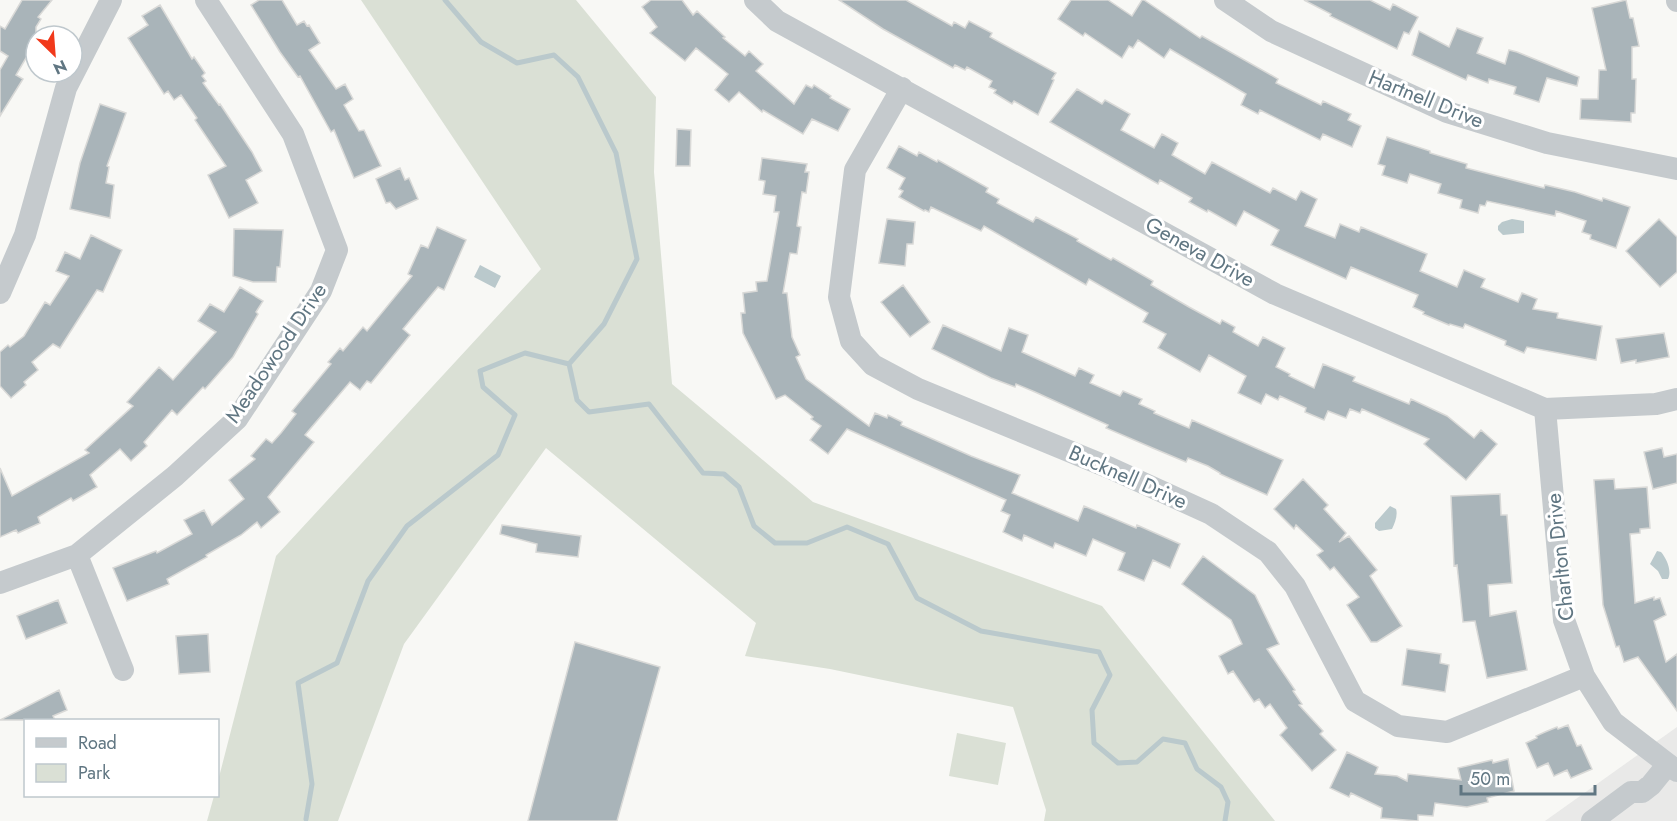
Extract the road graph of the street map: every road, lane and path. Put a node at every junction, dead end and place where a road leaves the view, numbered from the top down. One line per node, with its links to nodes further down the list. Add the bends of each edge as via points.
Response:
1 (111, 0): 7 (street, via 66,88 25,235)
2 (206, 0): 10 (street, Meadowood Drive, via 293,134 337,250 321,291 237,419 175,476)
3 (755, 0): 5 (street, Geneva Drive, via 777,21)
4 (1225, 0): 6 (street, Hartnell Drive, via 1271,31 1447,112 1547,143)
5 (902, 88): 9 (street, Geneva Drive, via 1275,294); 13 (street, Bucknell Drive, via 855,170 839,297 851,341 873,365 918,389 1211,514 1268,552 1295,586 1355,701 1398,726 1447,732)
6 (1677, 169)
7 (0, 293)
8 (1677, 399): 9 (street, Geneva Drive, via 1656,404)
9 (1545, 409): 13 (street, Charlton Drive, via 1564,620)
10 (77, 555): 11 (street, Meadowood Drive); 12 (street)
11 (0, 583)
12 (123, 670)
13 (1584, 676): 14 (street, Charlton Drive, via 1613,722)
14 (1672, 767): 15 (street, via 1642,792 1631,792)
15 (1592, 821)

